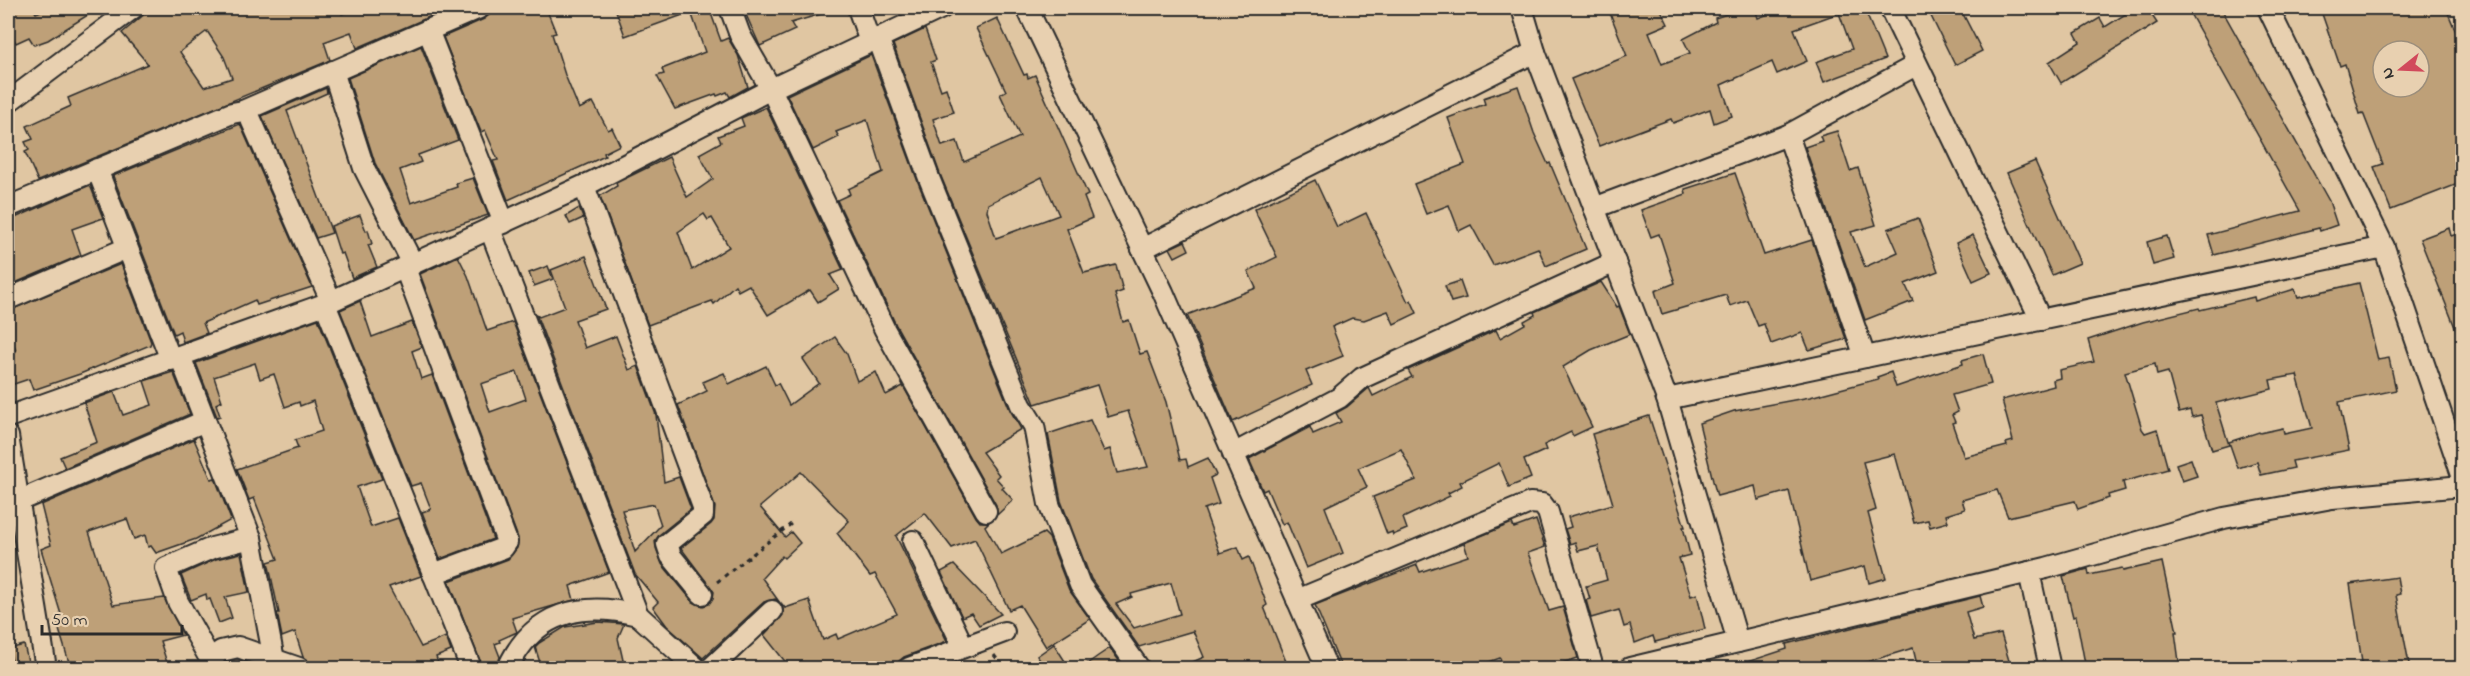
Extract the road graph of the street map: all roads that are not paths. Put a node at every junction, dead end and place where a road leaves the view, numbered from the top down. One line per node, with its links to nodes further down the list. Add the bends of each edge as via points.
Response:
1 (134, 8): 16 (street)
2 (479, 8): 10 (street)
3 (730, 8): 15 (street, via 740,35)
4 (858, 8): 11 (street)
5 (942, 8): 11 (street)
6 (1027, 8): 26 (street)
7 (1522, 8): 12 (street)
8 (1890, 8): 13 (street)
9 (2268, 8): 24 (street)
10 (428, 30): 14 (street); 23 (street)
11 (874, 40): 15 (street); 63 (street, via 1021,405 1034,426 1049,504 1080,585)
12 (1535, 52): 22 (street); 26 (street)
13 (1917, 65): 18 (street); 31 (street)
14 (333, 71): 17 (street); 28 (street, via 364,168)
15 (771, 89): 20 (street); 42 (street, via 885,330)
16 (8, 102)
17 (243, 111): 19 (street); 30 (street, via 249,116)
18 (1788, 135): 22 (street); 32 (street)
19 (97, 169): 21 (street); 25 (street)
20 (584, 186): 23 (street); 47 (street, via 703,507 703,514 668,544 672,556)
21 (8, 207)
22 (1594, 208): 27 (street)
23 (497, 226): 28 (street); 50 (street)
24 (2384, 247): 31 (street); 39 (street)
25 (127, 248): 29 (street); 33 (street)
26 (1142, 249): 38 (street)
27 (1615, 262): 34 (street); 38 (street, via 1362,378 1339,398)
28 (409, 266): 30 (street); 46 (street, via 507,542 503,548)
29 (8, 299)
30 (328, 302): 33 (street); 46 (street)
31 (2041, 320): 32 (street)
32 (1865, 357): 34 (street)
33 (176, 358): 35 (street); 36 (street)
34 (1667, 399): 52 (street)
35 (8, 417)
36 (206, 421): 41 (street); 43 (street)
37 (8, 436): 41 (street)
38 (1233, 454): 48 (street)
39 (2463, 474)
40 (2463, 486): 45 (street, via 2331,498 2224,518)
41 (19, 501): 55 (street)
42 (986, 511)
43 (251, 538): 54 (street); 56 (street, via 212,548 166,568 178,602)
44 (914, 541): 53 (street)
45 (2029, 572): 52 (street); 67 (street)
46 (433, 574): 58 (street)
47 (702, 594)
48 (1297, 600): 64 (street); 65 (street, via 1530,503 1542,504 1548,512)
49 (772, 611): 61 (street)
50 (638, 615): 59 (street, via 601,609 557,616 542,624 517,648); 60 (street)
51 (1004, 632): 53 (street)
52 (1738, 642): 66 (street)
53 (963, 646): 62 (street)
54 (274, 660): 56 (street, via 238,647 221,651); 57 (street)
55 (46, 662)
56 (213, 664)
57 (299, 669)
58 (471, 669)
59 (508, 669)
60 (696, 669)
61 (711, 669)
62 (909, 669)
63 (1139, 669)
64 (1327, 669)
65 (1593, 669)
66 (1630, 669)
67 (2050, 669)

